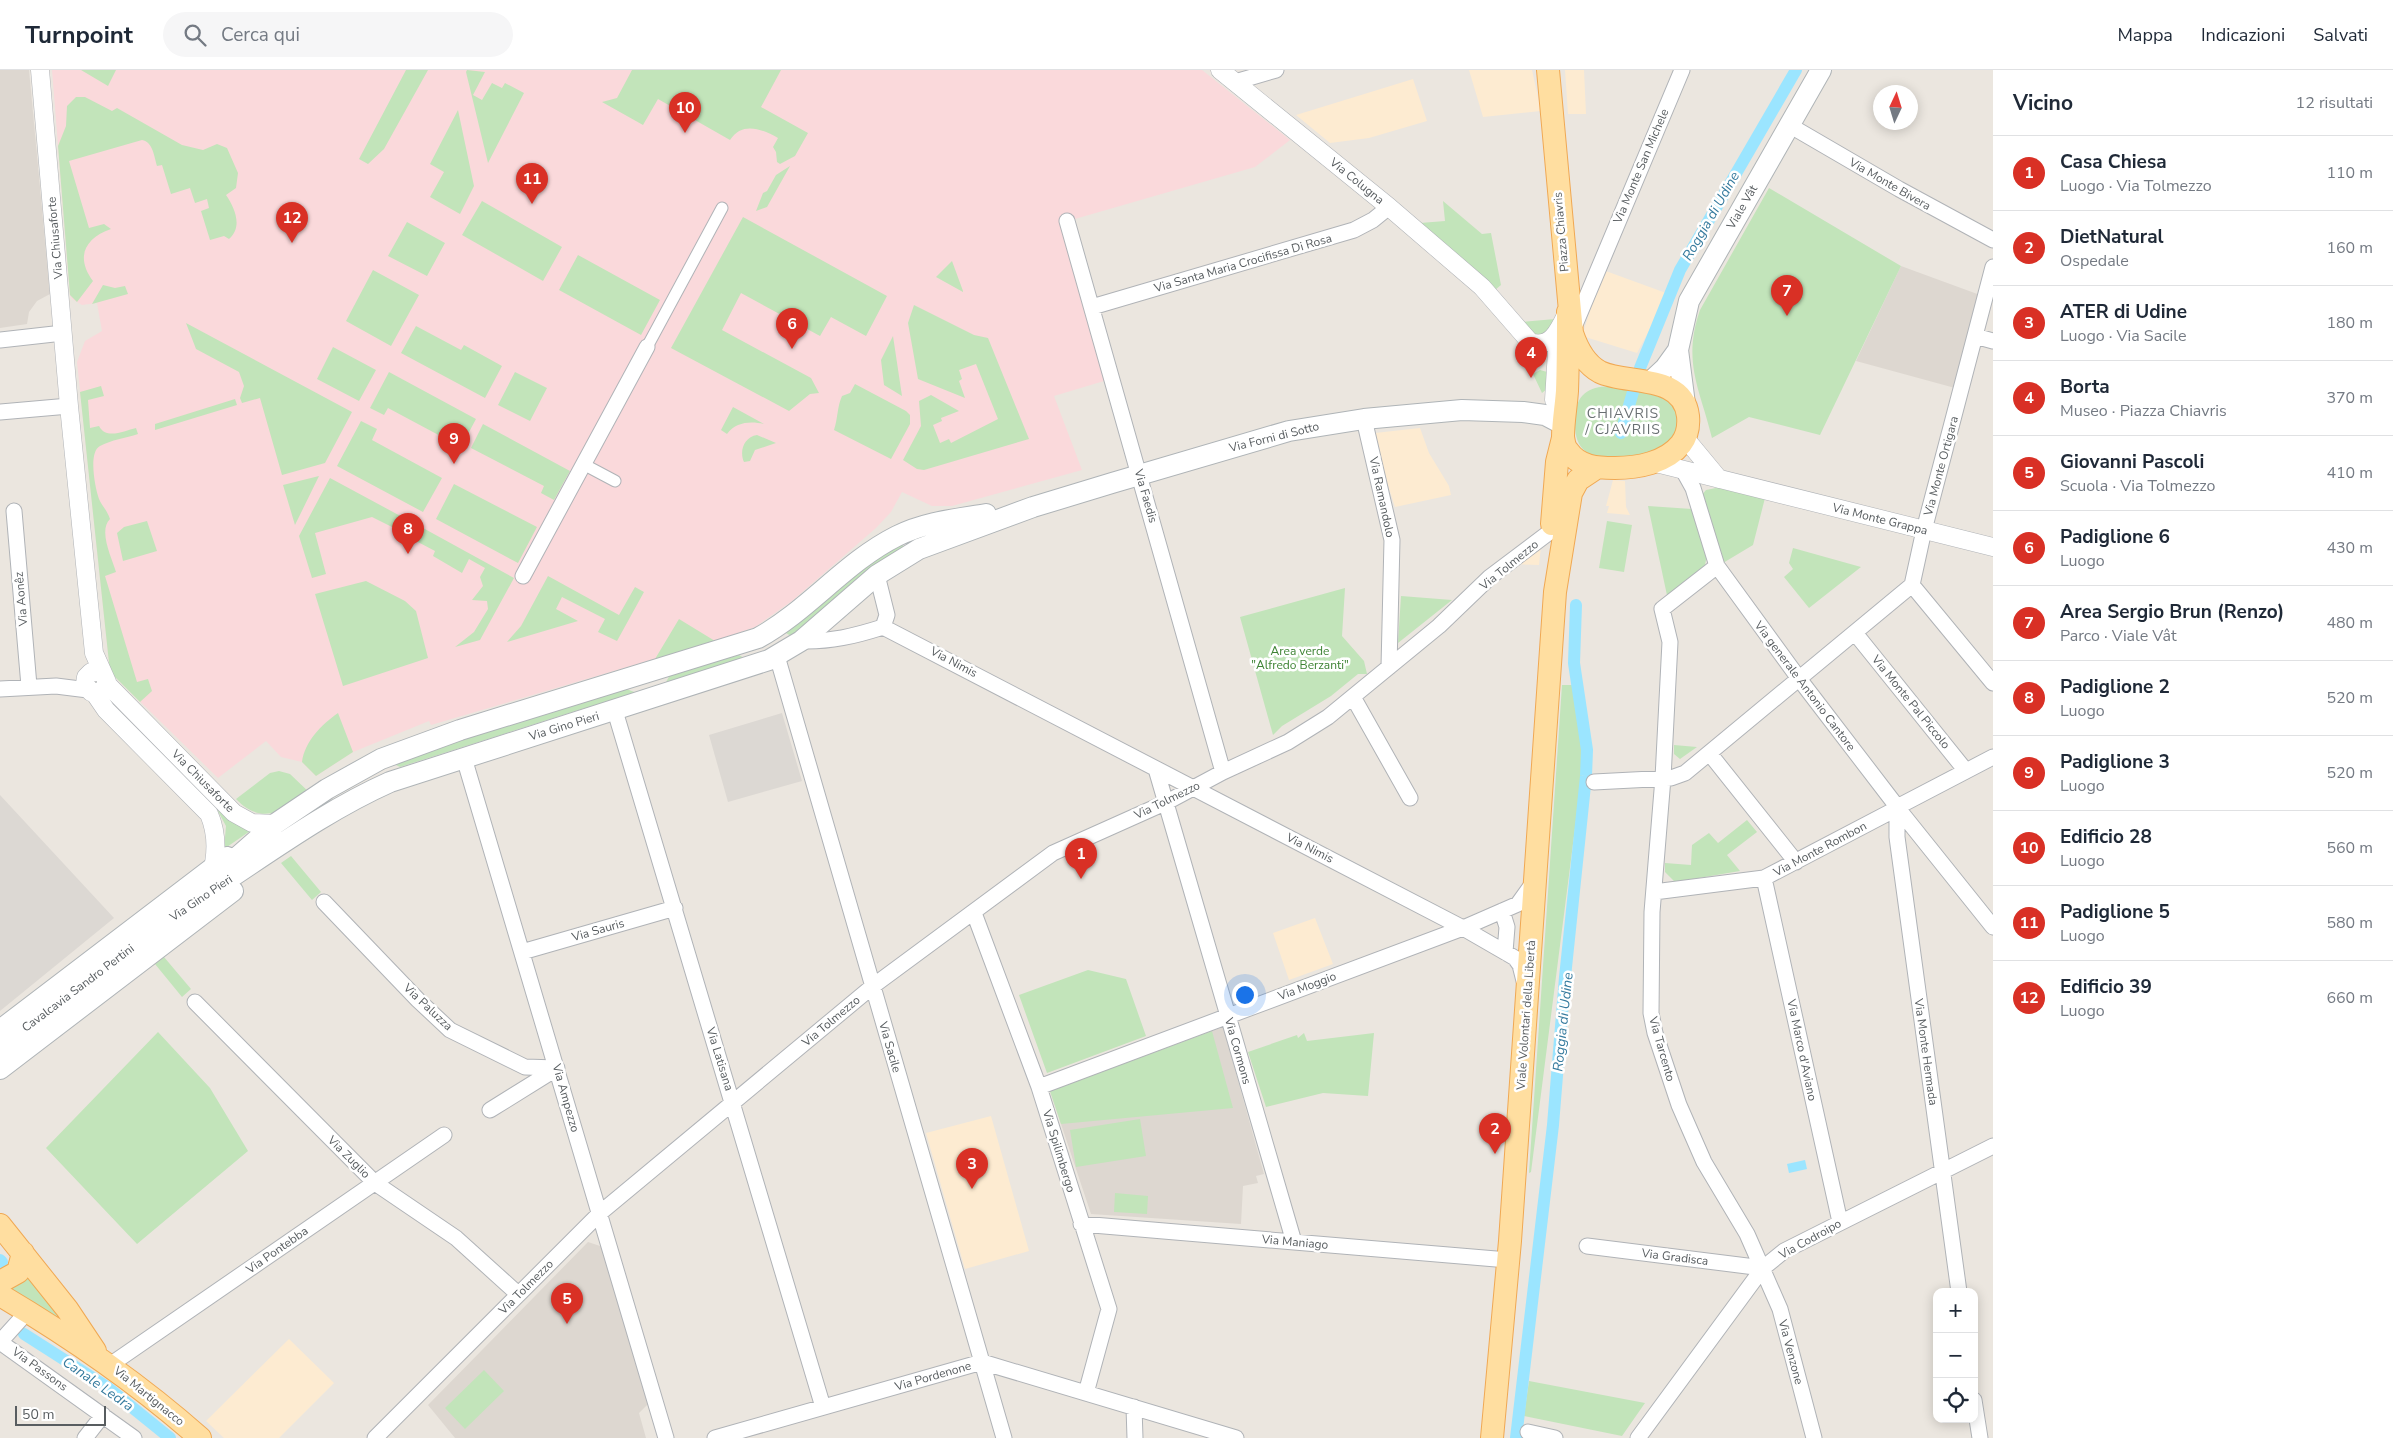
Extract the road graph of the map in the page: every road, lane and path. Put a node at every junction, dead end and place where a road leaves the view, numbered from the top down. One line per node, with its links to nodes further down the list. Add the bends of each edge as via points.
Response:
1 (40, 70): 19 (street, Via Chiusaforte)
2 (1220, 70): 8 (street, Via Colugna)
3 (1276, 70): 8 (street)
4 (1541, 70): 9 (street)
5 (1548, 70): 9 (main road, Piazza Chiavris)
6 (1682, 70): 15 (street, Via Monte San Michele)
7 (1821, 70): 10 (main road, Viale Vât)
8 (1235, 82): 11 (street, Via Colugna)
9 (1550, 100): 18 (main road, Piazza Chiavris)
10 (1789, 125): 14 (street, Via Monte Bivera); 24 (main road, Viale Vât, via 1697,284 1689,301)
11 (1389, 206): 17 (street, Via Santa Maria Crocifissa Di Rosa, via 1354,230); 18 (street, Via Colugna, via 1491,296 1530,342 1547,342)
12 (722, 208): 23 (street)
13 (1067, 221): 17 (street, Via Faedis)
14 (1993, 240)
15 (1600, 262): 18 (street, Piazza Chiavris)
16 (1993, 267): 20 (street, Via Monte Ortigara)
17 (1092, 308): 39 (street, Via Faedis)
18 (1566, 325): 25 (main road, Piazza Chiavris, via 1589,364); 27 (main road, Piazza Chiavris)
19 (63, 333): 21 (street); 29 (street, Via Chiusaforte)
20 (1975, 336): 22 (street); 45 (street, Via Monte Ortigara)
21 (0, 340)
22 (1993, 341)
23 (647, 347): 36 (street)
24 (1678, 350): 26 (main road, Viale Vât); 28 (main road, Viale Vât)
25 (1612, 376): 26 (main road, Piazza Chiavris); 27 (main road, Piazza Chiavris, via 1583,383)
26 (1650, 382): 28 (main road, Piazza Chiavris, via 1675,392)
27 (1560, 396): 31 (main road, Via Forni di Sotto); 33 (main road, Piazza Chiavris)
28 (1685, 404): 34 (main road, via 1688,420)
29 (69, 406): 30 (street); 61 (street, Via Chiusaforte, via 94,653)
30 (0, 412)
31 (1523, 412): 32 (main road, Via Forni di Sotto, via 1462,410); 33 (main road, Via Forni di Sotto, via 1545,415)
32 (1364, 419): 39 (main road, Via Forni di Sotto, via 1289,431); 58 (street, Via Ramandolo, via 1392,540)
33 (1564, 432): 37 (main road, via 1565,447 1571,455); 46 (main road, Piazza Chiavris, via 1557,462)
34 (1685, 438): 35 (main road, via 1674,451); 40 (street)
35 (1652, 462): 37 (main road, via 1624,468); 38 (street, Via Monte Grappa)
36 (583, 464): 41 (street); 50 (street)
37 (1596, 468): 46 (main road, via 1586,473 1573,488)
38 (1684, 470): 40 (street, Via Monte Grappa); 49 (street, Via generale Antonio Cantore, via 1691,482)
39 (1140, 475): 42 (main road, Via Forni di Sotto); 76 (street, Via Faedis)
40 (1719, 479): 45 (street, Via Monte Grappa)
41 (615, 481)
42 (1033, 507): 44 (main road, Via Forni di Sotto); 48 (main road, Via Forni di Sotto)
43 (14, 511): 63 (street, Via Aonêz)
44 (910, 530): 48 (main road); 54 (main road, Via Forni di Sotto, via 864,556)
45 (1924, 530): 47 (street, Via Monte Grappa); 52 (street, Via Monte Ortigara)
46 (1557, 531): 58 (street, Via Tolmezzo, via 1490,577 1440,626); 88 (main road, Viale Volontari della Libertà)
47 (1993, 548)
48 (919, 549): 51 (main road, Via Forni di Sotto)
49 (1717, 566): 60 (street, Via generale Antonio Cantore); 77 (street, Via Tarcento, via 1662,609 1670,642)
50 (522, 576)
51 (877, 576): 53 (street, via 887,616); 57 (main road, Via Forni di Sotto)
52 (1912, 585): 55 (street); 62 (street)
53 (884, 627): 57 (street); 74 (street, Via Nimis)
54 (776, 628): 56 (main road, Via Forni di Sotto); 57 (main road)
55 (1856, 633): 60 (street); 75 (street, Via Monte Pal Piccolo)
56 (758, 638): 57 (main road); 59 (main road, Via Forni di Sotto)
57 (784, 652): 65 (main road, Via Gino Pieri); 100 (street, Via Sacile)
58 (1389, 667): 66 (street, Via Tolmezzo)
59 (626, 680): 65 (main road); 73 (main road, via 460,730)
60 (1800, 680): 70 (street); 83 (street, Via generale Antonio Cantore)
61 (94, 682): 63 (street); 68 (street, Via Chiusaforte); 69 (street, Via Chiusaforte, via 102,705)
62 (1993, 683)
63 (28, 686): 64 (street)
64 (0, 689)
65 (658, 697): 67 (main road, Via Gino Pieri)
66 (1353, 697): 76 (street, Via Tolmezzo, via 1288,742); 81 (street)
67 (615, 710): 72 (main road, Via Gino Pieri); 92 (street, Via Latisana)
68 (163, 740): 69 (street, Via Chiusaforte); 84 (street, Via Chiusaforte, via 219,800 241,818 259,824)
69 (150, 753): 87 (street, Via Chiusaforte, via 209,814 215,836)
70 (1710, 754): 77 (street, via 1685,773); 86 (street)
71 (1993, 757): 75 (street, Via Monte Rombon)
72 (464, 758): 79 (main road, Via Gino Pieri); 98 (street, Via Ampezzo)
73 (373, 763): 79 (main road); 84 (main road)
74 (1156, 769): 80 (street, Via Nimis); 82 (street)
75 (1966, 771): 83 (street, Via Monte Rombon)
76 (1223, 772): 80 (street, Via Tolmezzo)
77 (1663, 778): 78 (street); 90 (street, Via Tarcento)
78 (1594, 782)
79 (382, 785): 85 (main road, Via Gino Pieri)
80 (1192, 788): 82 (street, Via Tolmezzo); 96 (street, Via Nimis)
81 (1410, 798)
82 (1167, 802): 94 (street, Via Tolmezzo, via 1053,853); 103 (street, Via Cormons)
83 (1897, 808): 86 (street, Via Monte Rombon); 97 (street, Via generale Antonio Cantore); 112 (street, Via Monte Hermada, via 1897,837)
84 (275, 824): 87 (main road)
85 (293, 836): 95 (main road, Via Gino Pieri); 106 (main road, via 267,865)
86 (1796, 862): 89 (street, Via Monte Rombon)
87 (211, 874): 95 (main road, Via Gino Pieri); 104 (main road)
88 (1536, 878): 93 (street, via 1518,904); 101 (main road, Viale Volontari della Libertà)
89 (1764, 878): 90 (street, Via Monte Rombon); 115 (street, Via Marco d'Aviano)
90 (1654, 892): 122 (street, Via Tarcento, via 1650,978 1656,1033 1679,1105 1704,1162 1736,1213)
91 (324, 902): 105 (street, Via Paluzza, via 450,1030 525,1067)
92 (675, 908): 98 (street, Via Sauris); 108 (street, Via Latisana)
93 (1502, 911): 96 (street); 99 (street, via 1507,927)
94 (974, 913): 100 (street, Via Tolmezzo); 107 (street, Via Spilimbergo)
95 (157, 928): 104 (main road, Cavalcavia Sandro Pertini)
96 (1463, 928): 99 (street, Via Nimis); 103 (street, Via Moggio)
97 (1993, 928)
98 (522, 952): 105 (street, Via Ampezzo)
99 (1506, 952): 101 (street, Via Nimis, via 1518,962)
100 (873, 986): 108 (street, Via Tolmezzo); 130 (street, Via Sacile)
101 (1527, 994): 121 (main road, Viale Volontari della Libertà)
102 (195, 1002): 113 (street, Via Zuglio)
103 (1227, 1016): 107 (street, Via Moggio); 118 (street, Via Cormons)
104 (4, 1038)
105 (557, 1068): 109 (street); 114 (street, Via Ampezzo)
106 (0, 1069)
107 (1039, 1086): 116 (street, Via Spilimbergo)
108 (733, 1104): 114 (street, Via Tolmezzo); 132 (street, Via Latisana)
109 (490, 1110)
110 (444, 1135): 113 (street, Via Pontebba)
111 (1993, 1146): 112 (street, Via Codroipo)
112 (1941, 1171): 115 (street, Via Codroipo); 124 (street, Via Monte Hermada)
113 (375, 1182): 125 (street, Via Zuglio, via 456,1238); 129 (street, Via Pontebba)
114 (600, 1213): 125 (street, Via Tolmezzo); 141 (street, Via Ampezzo)
115 (1840, 1222): 122 (street, Via Codroipo, via 1784,1251)
116 (1081, 1224): 118 (street, Via Maniago); 131 (street, Via Spilimbergo, via 1109,1309)
117 (0, 1225): 120 (main road, Via Martignacco)
118 (1294, 1242): 121 (street, Via Maniago)
119 (1587, 1246): 122 (street, Via Gradisca)
120 (23, 1253): 123 (main road, via 18,1272); 129 (main road, Via Martignacco)
121 (1508, 1260): 146 (main road, Viale Volontari della Libertà)
122 (1763, 1268): 148 (street, Via Codroipo); 149 (street, Via Venzone, via 1780,1309)
123 (0, 1282)
124 (1958, 1288)
125 (518, 1294): 140 (street, Via Tolmezzo)
126 (0, 1295): 127 (main road, Via Martignacco)
127 (28, 1311): 128 (street); 129 (main road, Via Martignacco)
128 (0, 1342): 134 (street, Via Passons)
129 (104, 1361): 139 (main road, Via Martignacco)
130 (982, 1362): 131 (street, Via Pordenone); 132 (street, Via Pordenone); 143 (street, Via Sacile)
131 (1086, 1393): 133 (street, Via Pordenone)
132 (823, 1407): 142 (street, Via Pordenone)
133 (1134, 1407): 144 (street); 145 (street, Via Pordenone)
134 (103, 1415): 137 (street); 138 (street, Via Passons)
135 (1978, 1423): 150 (street)
136 (1528, 1432): 147 (street)
137 (85, 1438)
138 (134, 1438)
139 (200, 1438)
140 (375, 1438)
141 (666, 1438)
142 (715, 1438)
143 (1004, 1438)
144 (1135, 1438)
145 (1236, 1438)
146 (1492, 1438)
147 (1555, 1438)
148 (1638, 1438)
149 (1814, 1438)
150 (1980, 1438)

